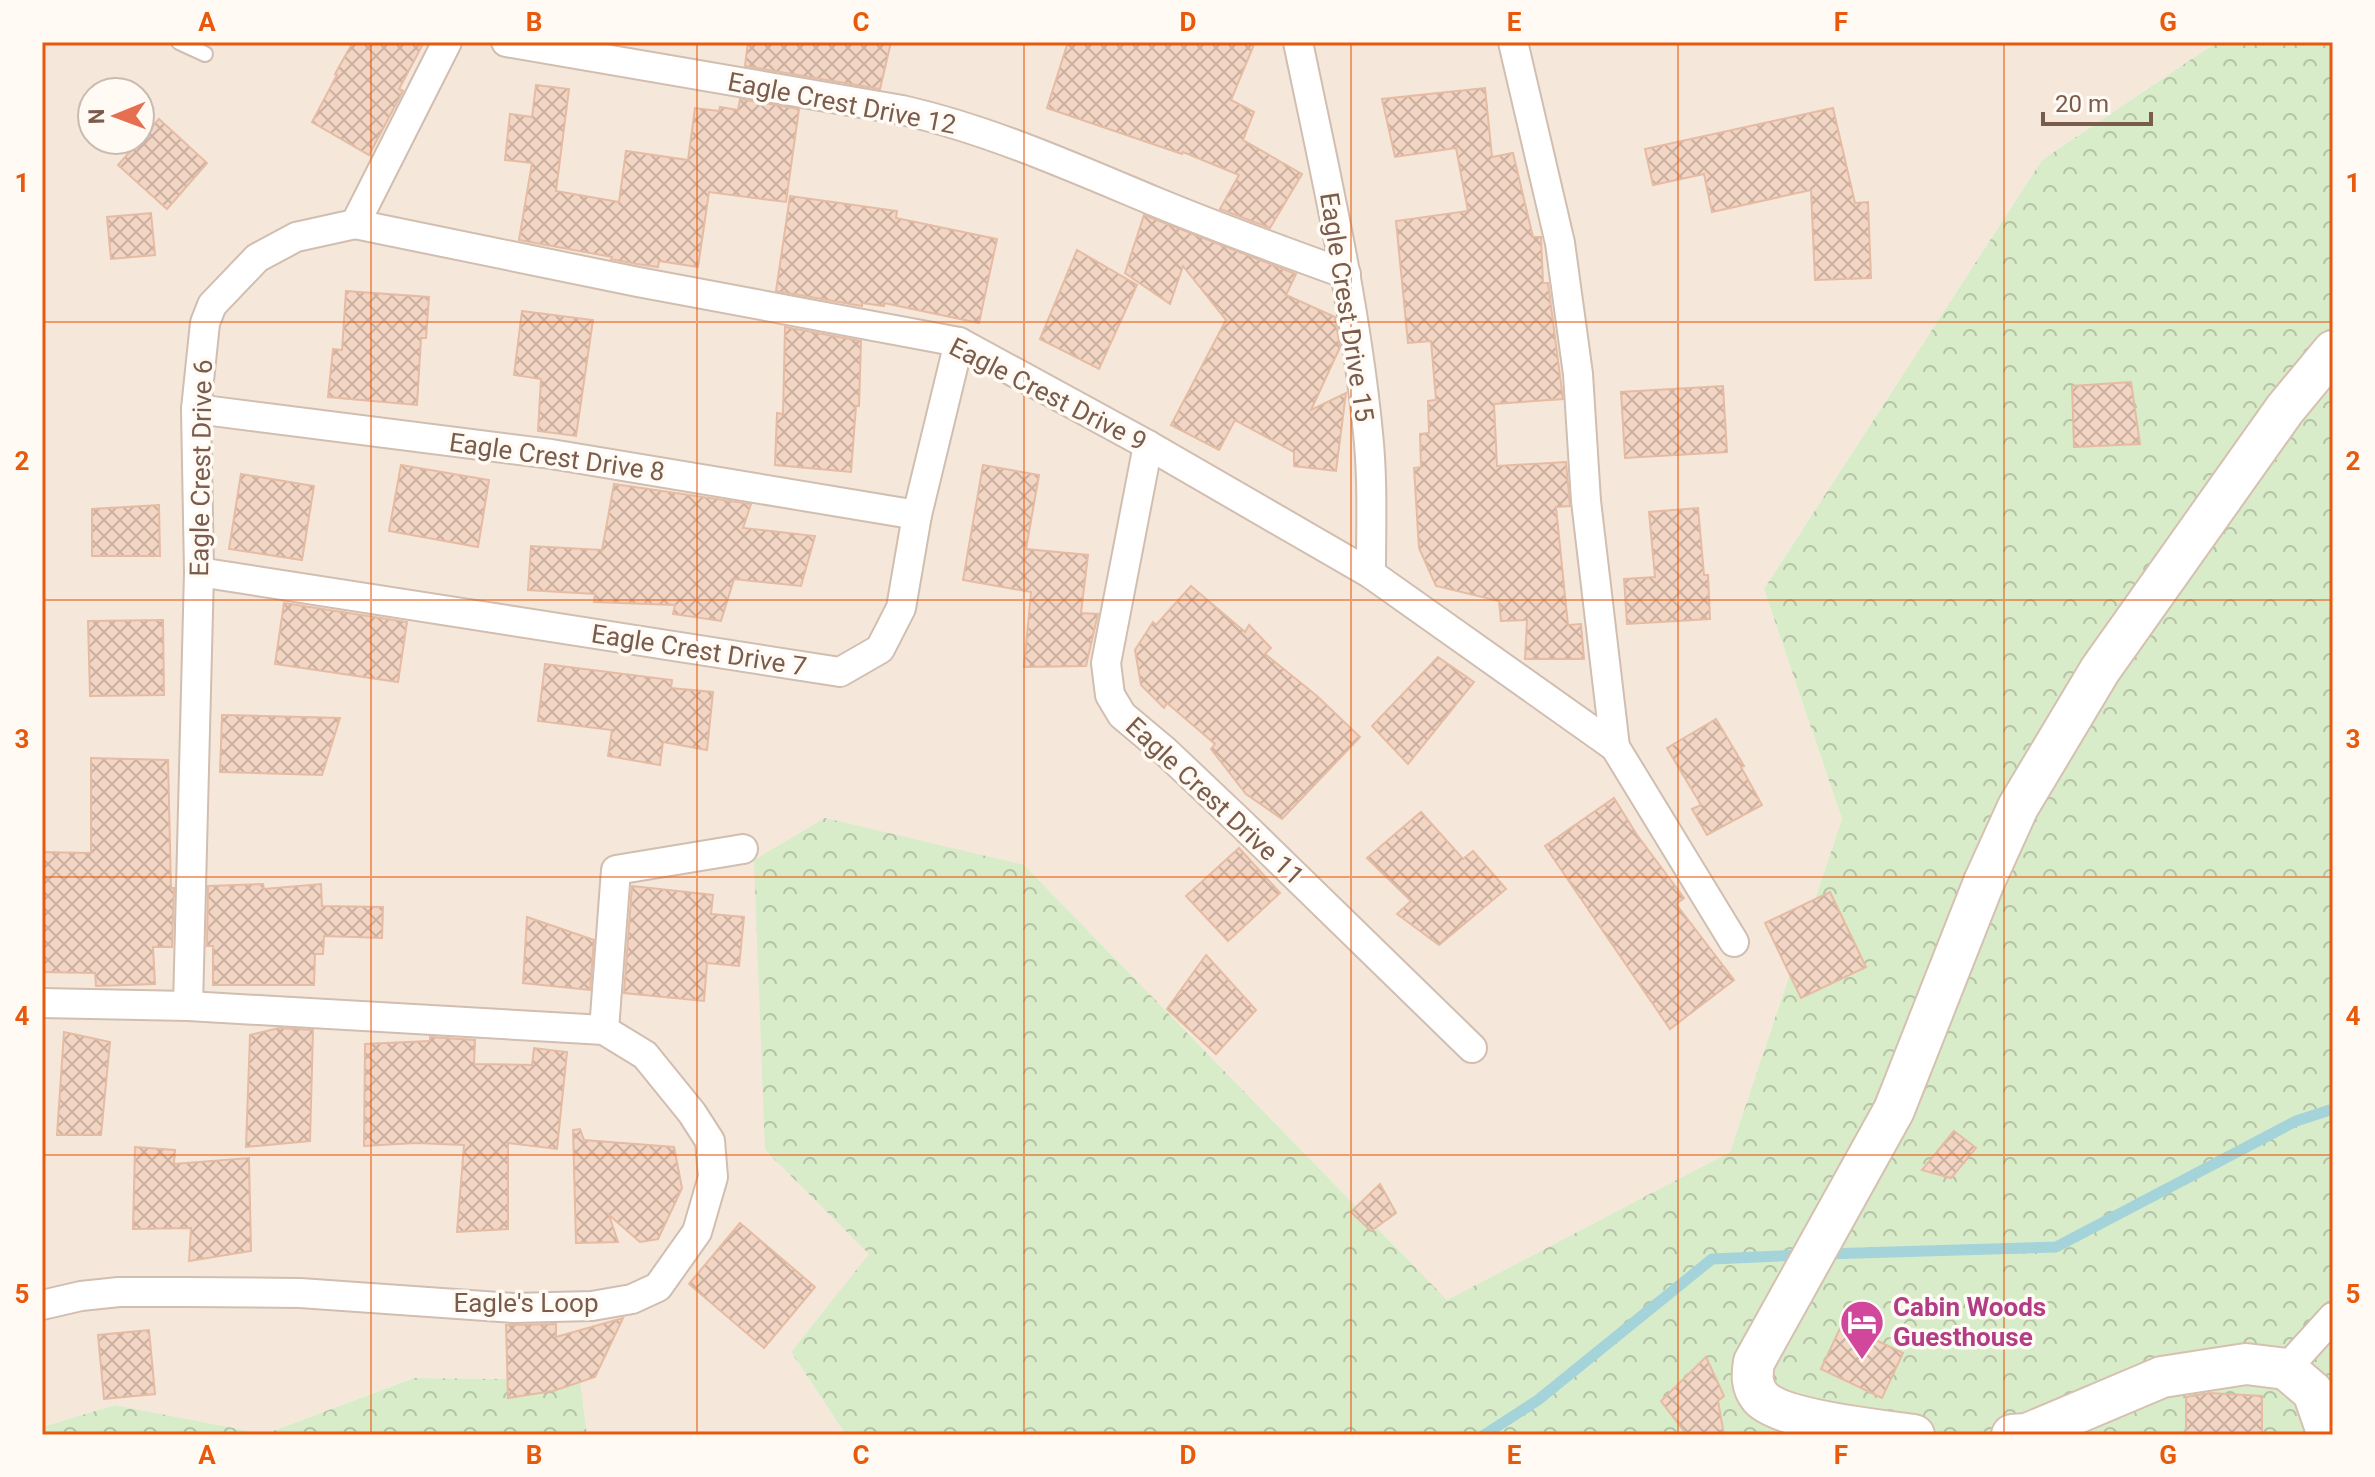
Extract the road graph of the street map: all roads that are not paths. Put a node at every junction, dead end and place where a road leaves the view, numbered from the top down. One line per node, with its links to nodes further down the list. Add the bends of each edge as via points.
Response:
1 (179, 42): 6 (lane)
2 (447, 42): 7 (street)
3 (506, 42): 8 (street, Eagle Crest Drive 12, via 952,121)
4 (1298, 42): 8 (street, Eagle Crest Drive 15)
5 (1513, 42): 16 (street, via 1560,243)
6 (205, 54)
7 (355, 224): 9 (street, Eagle Crest Drive 9); 11 (street, Eagle Crest Drive 6, via 296,237 257,258 212,305 205,323)
8 (1346, 274): 15 (street, Eagle Crest Drive 15, via 1368,435)
9 (959, 342): 12 (street, Eagle Crest Drive 9); 13 (street, Eagle Crest Drive 7)
10 (2333, 351): 26 (main road, via 2285,409 2100,670 2018,807 1894,1110 1754,1362 1754,1389 1762,1400 1849,1428)
11 (196, 409): 13 (street, Eagle Crest Drive 8, via 551,454); 14 (street, Eagle Crest Drive 6)
12 (1148, 445): 15 (street, Eagle Crest Drive 9); 22 (street, Eagle Crest Drive 11, via 1106,663 1110,695 1122,715)
13 (917, 515): 14 (street, Eagle Crest Drive 7, via 901,608 880,649 840,672)
14 (199, 572): 20 (street, Eagle Crest Drive 6)
15 (1371, 574): 16 (street, Eagle Crest Drive 9)
16 (1615, 747): 18 (street)
17 (743, 849): 21 (street, via 616,870)
18 (1734, 942)
19 (42, 1003): 20 (street, Eagle's Loop)
20 (188, 1006): 21 (street, Eagle's Loop)
21 (604, 1030): 23 (street, Eagle's Loop, via 645,1055 710,1141 713,1177 697,1232 658,1287 632,1299 592,1306 513,1308 300,1293 186,1292 119,1292)
22 (1472, 1048)
23 (42, 1305)
24 (2333, 1317): 25 (street)
25 (2286, 1369): 27 (main road, via 2246,1364 2162,1377 2027,1434); 28 (main road, via 2313,1392)
26 (1914, 1435)
27 (2012, 1435)
28 (2328, 1435)

